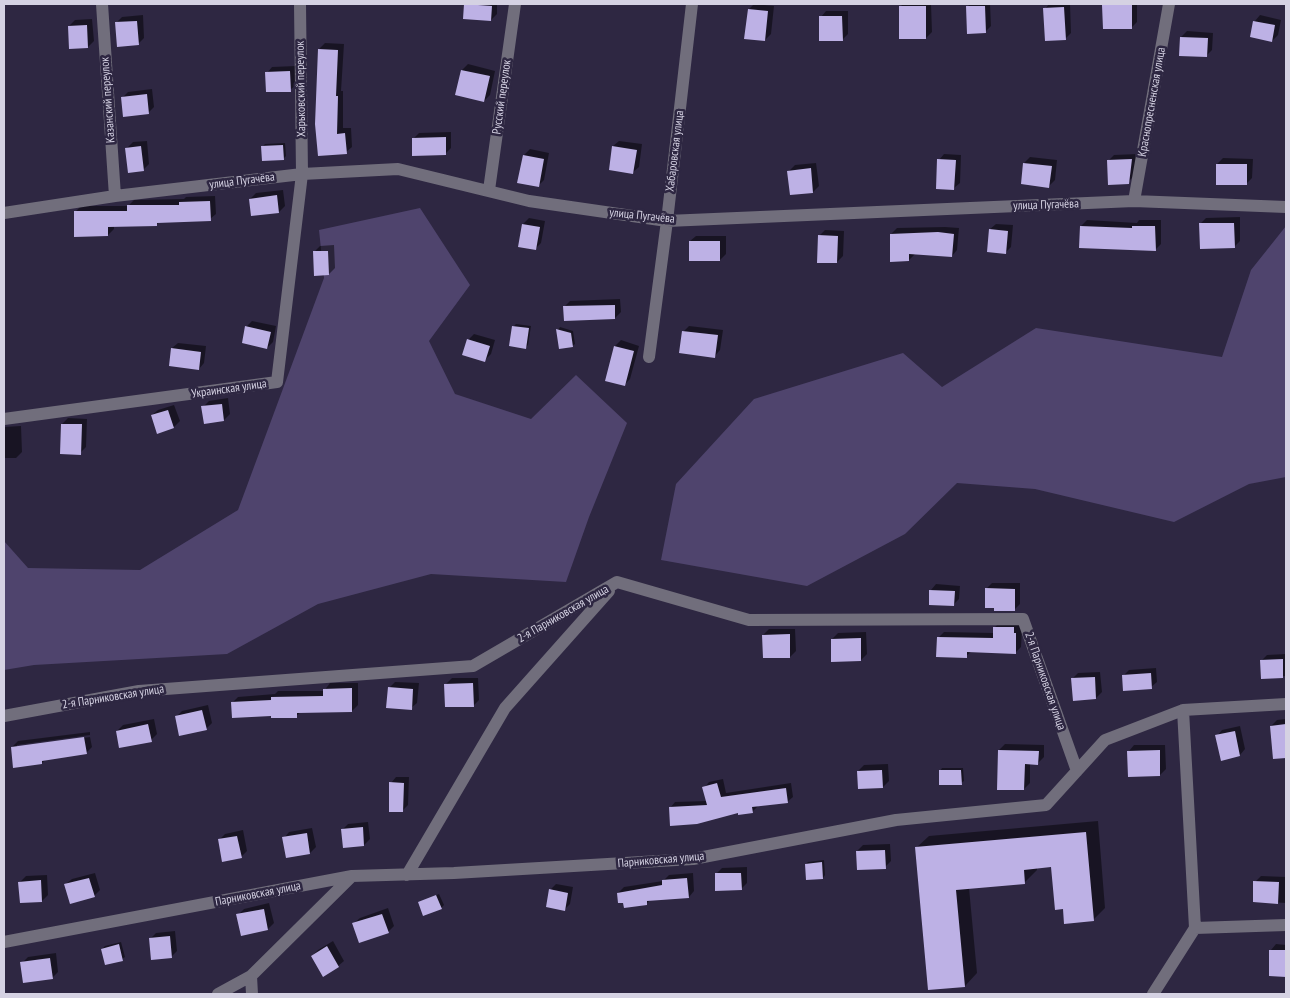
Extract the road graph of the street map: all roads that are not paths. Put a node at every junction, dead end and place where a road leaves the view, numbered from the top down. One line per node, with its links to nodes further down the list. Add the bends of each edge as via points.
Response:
1 (102, 4): 8 (street, Казанский переулок)
2 (300, 4): 6 (street, Харьковский переулок)
3 (515, 4): 7 (street, Русский переулок)
4 (692, 4): 12 (street, Хабаровская улица)
5 (1170, 4): 9 (street, Краснопресненская улица)
6 (302, 174): 7 (street, улица Пугачёва, via 398,169); 8 (street, улица Пугачёва); 14 (street, Украинская улица, via 277,382)
7 (489, 190): 12 (street, улица Пугачёва, via 529,201)
8 (114, 196): 11 (street, улица Пугачёва)
9 (1134, 201): 10 (street, улица Пугачёва); 12 (street, улица Пугачёва)
10 (1286, 208)
11 (4, 213)
12 (667, 221): 13 (street, Хабаровская улица)
13 (649, 357)
14 (4, 419)
15 (617, 582): 18 (street, 2-я Парниковская улица, via 473,666 139,690); 19 (street, 2-я Парниковская улица, via 749,620 1023,619); 20 (street, via 505,708)
16 (1286, 704): 17 (street, Парниковская улица)
17 (1183, 710): 19 (street, Парниковская улица, via 1105,740); 23 (street)
18 (4, 716)
19 (1077, 771): 20 (street, Парниковская улица, via 1046,805 896,820 693,859)
20 (407, 875): 21 (street, Парниковская улица)
21 (352, 876): 24 (street, Парниковская улица); 25 (street)
22 (1286, 925): 23 (street)
23 (1195, 928): 28 (street)
24 (4, 942)
25 (250, 976): 26 (street); 27 (street)
26 (218, 994)
27 (252, 994)
28 (1153, 994)

